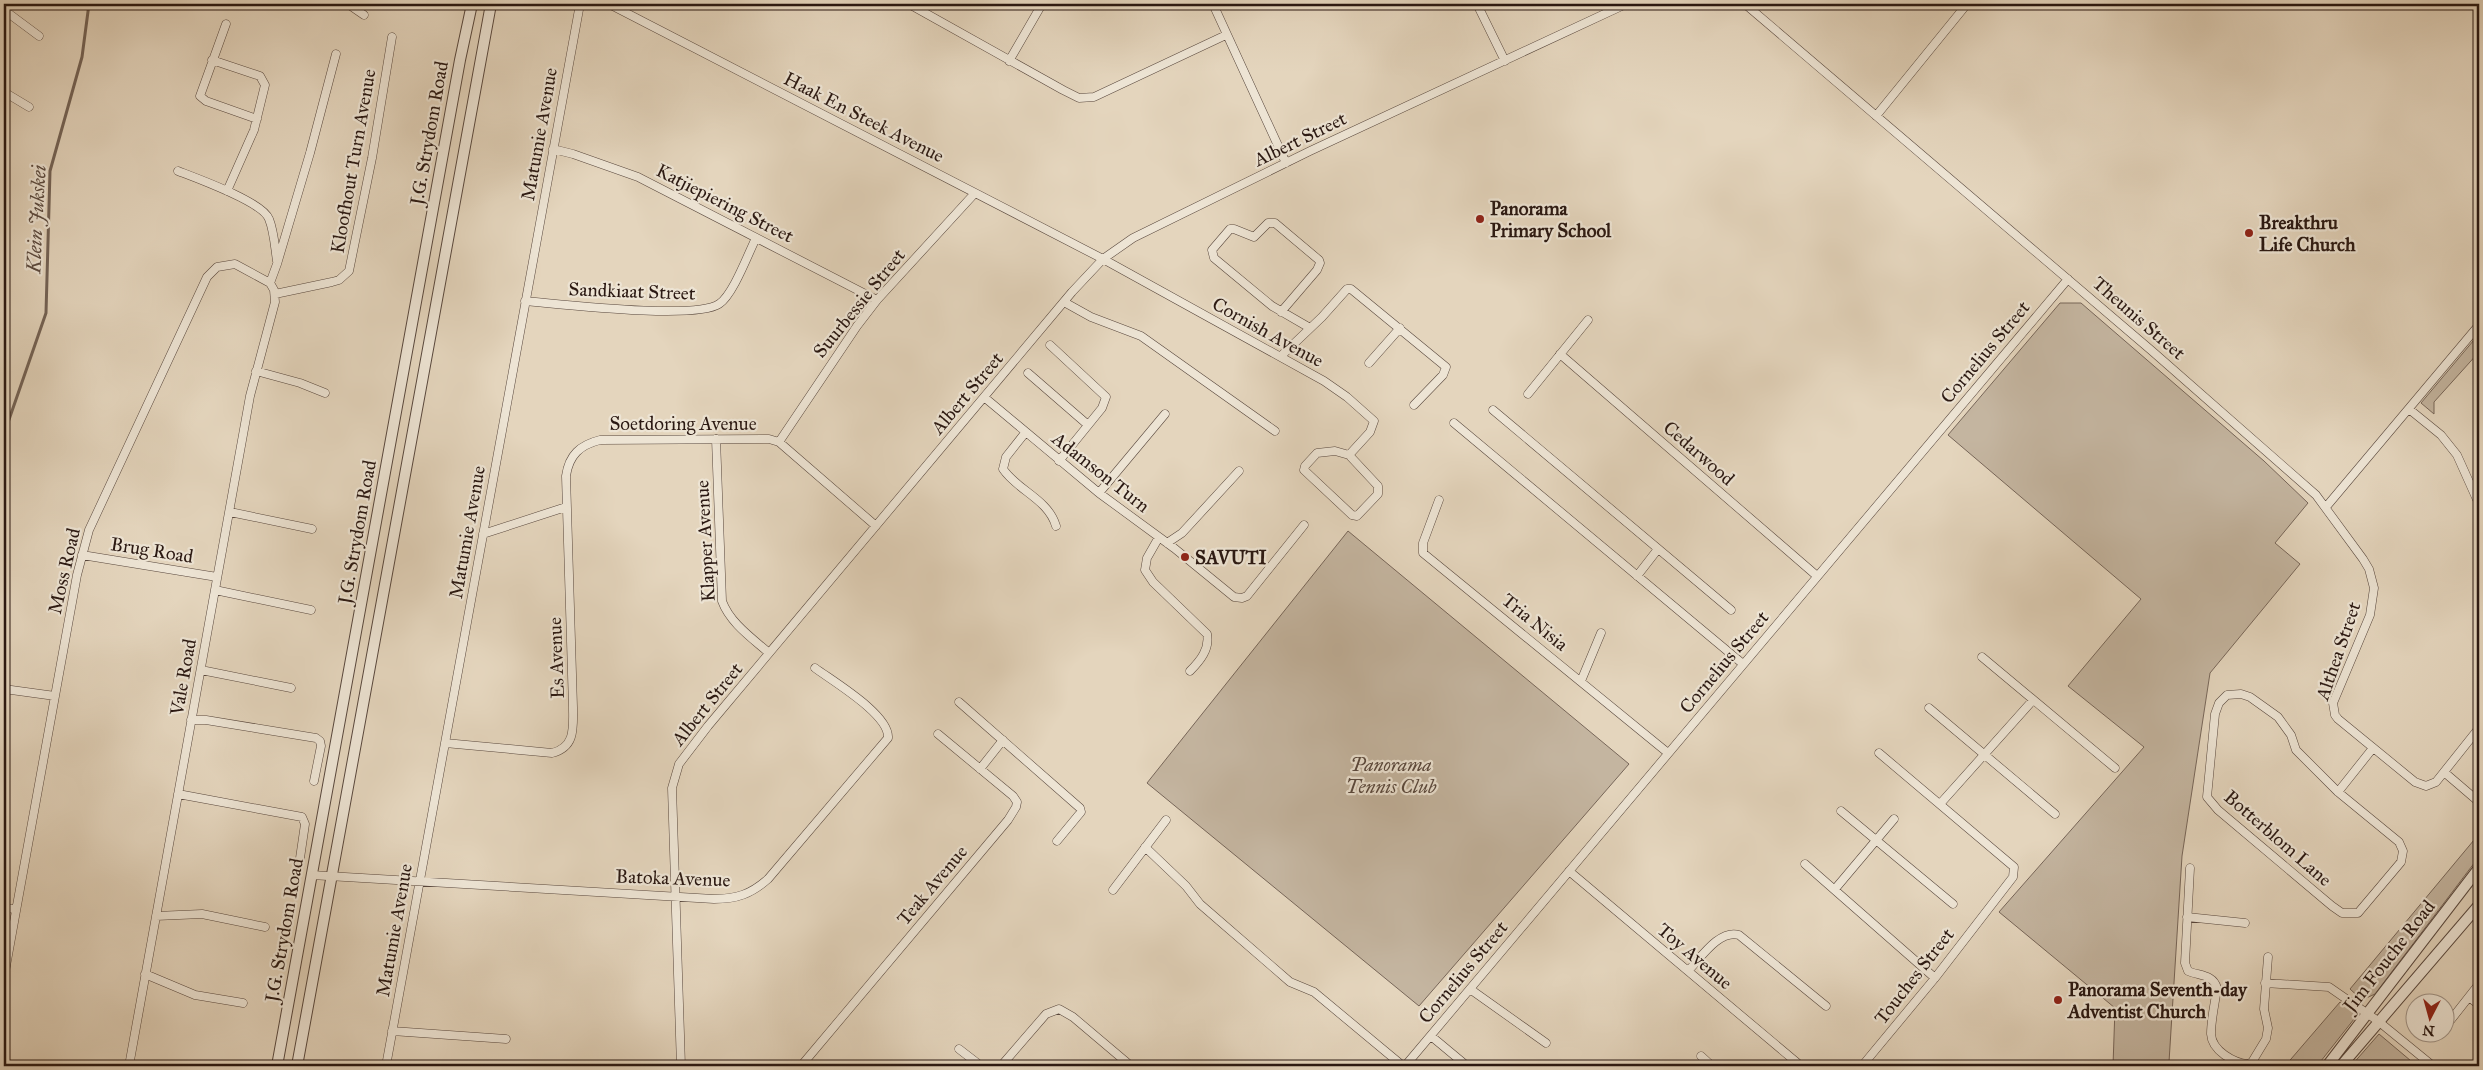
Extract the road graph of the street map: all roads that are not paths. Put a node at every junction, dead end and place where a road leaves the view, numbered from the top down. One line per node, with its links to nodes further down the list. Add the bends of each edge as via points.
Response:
1 (348, 4): 14 (street)
2 (472, 4): 133 (street, J.G. Strydom Road)
3 (491, 4): 134 (street, J.G. Strydom Road)
4 (580, 4): 27 (street, Matumie Avenue)
5 (609, 4): 31 (street, Haak En Steek Avenue)
6 (909, 4): 21 (street)
7 (1042, 4): 21 (street)
8 (1213, 4): 16 (street)
9 (1477, 4): 22 (street)
10 (1626, 4): 22 (street, Albert Street)
11 (1745, 4): 25 (street, Theunis Street)
12 (1967, 4): 25 (street)
13 (4, 10): 17 (street)
14 (364, 14)
15 (226, 24): 20 (street)
16 (1226, 35): 21 (street, via 1087,98 1074,96); 28 (street)
17 (38, 36)
18 (392, 37): 37 (street, Kloofhout Turn Avenue, via 349,271 332,282)
19 (336, 54): 34 (street)
20 (212, 60): 26 (street, via 260,76 265,90); 26 (street, via 201,90 202,98)
21 (1009, 61)
22 (1505, 61): 28 (street, Albert Street)
23 (4, 92): 24 (street)
24 (29, 107)
25 (1876, 116): 35 (street, Theunis Street)
26 (257, 119): 30 (street)
27 (553, 149): 32 (street, Katjiepiering Street, via 628,172); 39 (street, Matumie Avenue)
28 (1286, 163): 33 (street, Albert Street, via 1133,238)
29 (178, 171): 30 (street)
30 (227, 191): 34 (street, via 267,214)
31 (975, 193): 33 (street, Haak En Steek Avenue); 38 (street, Suurbessie Street)
32 (756, 238): 38 (street, Katjiepiering Street); 39 (street, Sandkiaat Street, via 724,300 705,310 619,309)
33 (1103, 260): 40 (street, Albert Street); 48 (street, Cornish Avenue)
34 (278, 264): 36 (street)
35 (2068, 279): 73 (street, Theunis Street, via 2294,474); 85 (street, Cornelius Street)
36 (270, 282): 37 (street); 83 (street, Moss Road, via 235,264 217,267 206,277 104,493)
37 (275, 294): 50 (street, Vale Road)
38 (877, 300): 64 (street, Suurbessie Street, via 838,351)
39 (526, 302): 79 (street, Matumie Avenue)
40 (1064, 302): 54 (street, Albert Street); 61 (street, via 1091,317 1141,336)
41 (1281, 312): 41 (street, via 1214,258 1212,250 1230,229 1254,236 1268,223 1275,223 1319,260 1317,270); 44 (street)
42 (1588, 320): 47 (street)
43 (2479, 324): 56 (street)
44 (1310, 328): 45 (street, via 1349,288); 48 (street)
45 (1400, 328): 49 (street); 55 (street, via 1446,367 1444,375)
46 (1050, 345): 60 (street, via 1106,397 1104,405)
47 (1560, 354): 53 (street); 85 (street, Cedarwood)
48 (1281, 356): 66 (street, Cornish Avenue, via 1340,392 1372,419 1374,424 1370,432)
49 (1369, 363)
50 (256, 372): 52 (street); 74 (street, Vale Road)
51 (1028, 373): 60 (street)
52 (325, 393)
53 (1528, 394)
54 (984, 397): 62 (street, Adamson Turn); 76 (street, Albert Street)
55 (1414, 405)
56 (2409, 409): 71 (street, via 2441,435 2457,454); 73 (street)
57 (1493, 410): 82 (street)
58 (1165, 414): 69 (street)
59 (1454, 424): 84 (street)
60 (1088, 425): 67 (street)
61 (1275, 431)
62 (1025, 433): 67 (street, Adamson Turn); 77 (street, Adamson Turn, via 1006,457 1003,468 1050,511)
63 (716, 439): 64 (street, Soetdoring Avenue, via 750,438); 65 (street, Soetdoring Avenue, via 600,440); 91 (street, Klapper Avenue, via 722,601 736,623)
64 (779, 442): 76 (street, Soetdoring Avenue)
65 (579, 448): 72 (street, Es Avenue, via 567,469)
66 (1349, 455): 66 (street, via 1336,451 1320,452 1304,469 1352,515 1358,516 1379,490)
67 (1059, 461): 69 (street, Adamson Turn)
68 (1239, 471): 81 (street)
69 (1099, 494): 80 (street, Adamson Turn)
70 (1439, 500): 97 (street, Tria Nisia, via 1423,543 1423,553)
71 (2479, 504)
72 (566, 507): 79 (street); 108 (street, Es Avenue, via 573,707 570,741 566,747 552,752)
73 (2326, 507): 109 (street, Althea Street, via 2369,569 2374,588 2370,615 2333,709 2338,720)
74 (230, 512): 78 (street); 86 (street, Vale Road)
75 (1304, 525): 81 (street, Adamson Turn, via 1247,596 1242,598 1227,593)
76 (876, 526): 91 (street, Albert Street)
77 (1056, 526)
78 (312, 529)
79 (483, 534): 108 (street, Matumie Avenue)
80 (1159, 537): 81 (street, Adamson Turn); 96 (street, Adamson Turn, via 1145,562 1145,570 1153,582 1208,634 1204,655)
81 (1170, 545)
82 (1658, 549): 84 (street); 89 (street)
83 (82, 555): 86 (street, Brug Road); 100 (street, Moss Road)
84 (1637, 576): 93 (street)
85 (1817, 576): 93 (street, Cornelius Street)
86 (218, 577): 87 (street, Vale Road)
87 (215, 590): 88 (street); 95 (street, Vale Road)
88 (311, 610)
89 (1731, 610)
90 (1601, 633): 97 (street)
91 (769, 653): 138 (street, Albert Street, via 699,737 675,773 672,788)
92 (1982, 657): 101 (street)
93 (1744, 664): 111 (street, Cornelius Street)
94 (815, 668): 138 (street, Batoka Avenue, via 878,715 888,732 885,743 792,853 756,890 742,897 727,899)
95 (201, 670): 98 (street); 104 (street, Vale Road)
96 (1190, 671)
97 (1580, 680): 111 (street, Tria Nisia)
98 (291, 688)
99 (4, 689): 100 (street)
100 (55, 696): 142 (street, Moss Road)
101 (2033, 700): 112 (street); 113 (street)
102 (959, 702): 107 (street)
103 (1929, 708): 112 (street)
104 (192, 720): 116 (street, via 316,738 321,746); 118 (street, Vale Road)
105 (2479, 728): 115 (street)
106 (938, 734): 114 (street, Teak Avenue)
107 (1003, 740): 114 (street); 126 (street, via 1080,808 1081,812)
108 (445, 743): 135 (street, Matumie Avenue)
109 (2373, 748): 115 (street, Althea Street, via 2415,782 2426,786 2432,786); 117 (street)
110 (1879, 753): 120 (street)
111 (1668, 754): 132 (street, Cornelius Street)
112 (1986, 755): 120 (street); 122 (street)
113 (2115, 768)
114 (980, 769): 173 (street, Teak Avenue, via 1017,802 1012,814)
115 (2444, 772): 119 (street)
116 (314, 781)
117 (2338, 792): 117 (street, Botterblom Lane, via 2390,833 2403,851 2402,862 2397,869 2358,913 2351,914 2342,913 2332,906 2218,810 2207,797 2215,714 2223,698 2234,694 2250,696 2278,717 2296,750)
118 (178, 794): 128 (street, via 302,818 305,824); 143 (street, Vale Road)
119 (2479, 802)
120 (1940, 804): 151 (street, Touches Street, via 2014,866 2013,877)
121 (1841, 811): 125 (street)
122 (2055, 814)
123 (1894, 819): 125 (street)
124 (1166, 820): 127 (street)
125 (1877, 840): 136 (street); 139 (street)
126 (1057, 841)
127 (1145, 847): 137 (street); 177 (street, via 1200,904 1290,982 1314,992)
128 (299, 864)
129 (1805, 864): 136 (street)
130 (2190, 868): 144 (street)
131 (2479, 868): 159 (street, Jim Fouche Road)
132 (1570, 871): 148 (street, Toy Avenue); 154 (street, Cornelius Street)
133 (311, 876): 134 (street, Batoka Avenue); 169 (street, J.G. Strydom Road)
134 (331, 877): 135 (street, Batoka Avenue); 170 (street, J.G. Strydom Road)
135 (420, 881): 138 (street, Batoka Avenue); 162 (street, Matumie Avenue)
136 (1835, 889): 151 (street)
137 (1113, 890)
138 (675, 896): 172 (street, Albert Street)
139 (1952, 904)
140 (2479, 905): 161 (street, Jim Fouche Road)
141 (4, 908): 142 (street)
142 (16, 909): 150 (street, Moss Road)
143 (156, 916): 146 (street, via 202,914); 149 (street, Vale Road)
144 (2187, 917): 145 (street); 152 (street, via 2185,963 2188,970 2215,982 2211,1035 2234,1062 2252,1062 2266,1039)
145 (2245, 923)
146 (265, 927)
147 (2268, 957): 152 (street)
148 (1688, 971): 158 (street, via 1723,936 1739,935); 180 (street, Toy Avenue)
149 (146, 974): 156 (street, via 190,993); 168 (street, Vale Road)
150 (4, 977)
151 (1935, 978): 181 (street, Touches Street)
152 (2265, 983): 159 (street, via 2325,985)
153 (2479, 984): 155 (street)
154 (1470, 989): 163 (street, Cornelius Street); 165 (street)
155 (2469, 996): 157 (street); 160 (street)
156 (243, 1003)
157 (2479, 1005)
158 (1826, 1006)
159 (2366, 1013): 161 (street); 182 (street, Jim Fouche Road)
160 (2456, 1013)
161 (2378, 1021): 183 (street, Jim Fouche Road); 184 (street)
162 (392, 1030): 164 (street); 171 (street, Matumie Avenue)
163 (1431, 1036): 177 (street, Cornelius Street); 178 (street)
164 (506, 1039)
165 (1546, 1042)
166 (959, 1049): 174 (street)
167 (1701, 1056): 179 (street)
168 (129, 1066)
169 (278, 1066)
170 (297, 1066)
171 (386, 1066)
172 (681, 1066)
173 (801, 1066)
174 (981, 1066)
175 (1001, 1066): 176 (street, via 1046,1014 1056,1010 1065,1012)
176 (1131, 1066)
177 (1404, 1066)
178 (1467, 1066)
179 (1712, 1066)
180 (1801, 1066)
181 (1862, 1066)
182 (2327, 1066)
183 (2340, 1066)
184 (2433, 1066)

